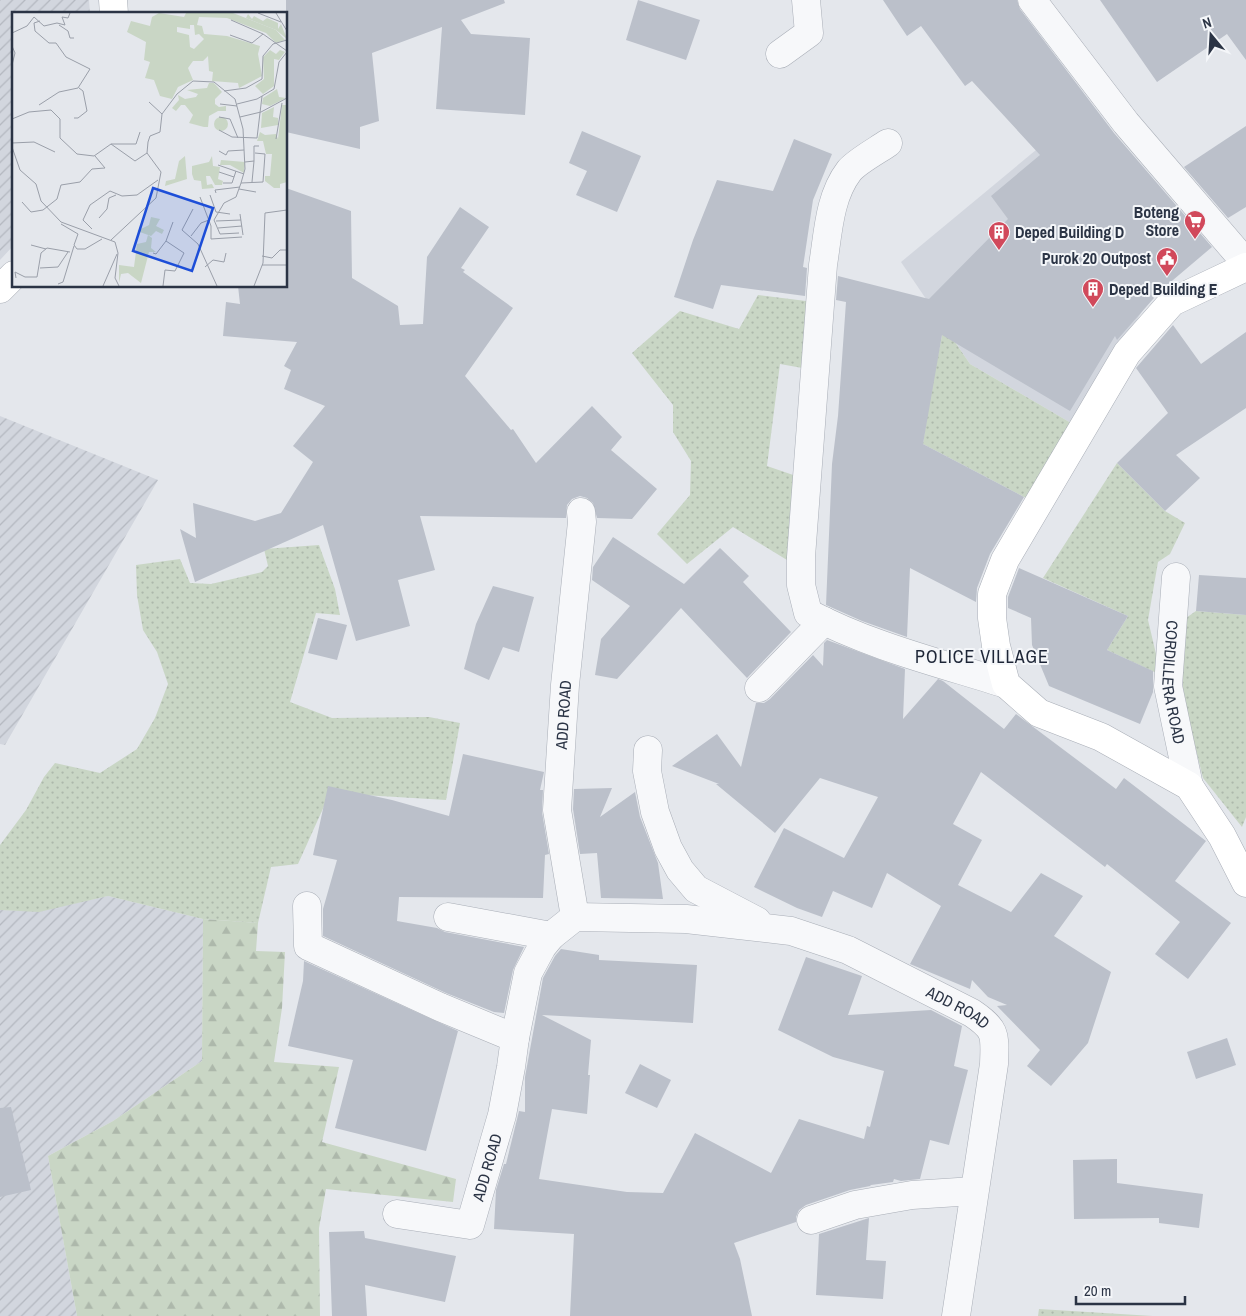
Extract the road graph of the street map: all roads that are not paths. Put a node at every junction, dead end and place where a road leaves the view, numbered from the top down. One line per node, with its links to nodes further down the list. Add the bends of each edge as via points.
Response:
1 (806, 0): 3 (street, via 810,33)
2 (1032, 0): 5 (street, via 1126,123)
3 (780, 54)
4 (888, 143): 10 (street, via 850,170 834,198 823,265 801,586 808,613)
5 (1246, 265): 11 (street, via 1172,302 1127,353 1004,560 992,594 992,618)
6 (12, 277): 7 (street)
7 (0, 289)
8 (581, 512): 18 (street, ADD ROAD, via 565,685 558,810)
9 (1176, 577): 14 (street, CORDILLERA ROAD, via 1168,686)
10 (824, 622): 11 (street, via 891,648); 12 (street)
11 (1006, 684): 14 (street, CORDILLERA ROAD, via 1039,713 1101,737)
12 (759, 688)
13 (648, 750): 19 (street, ADD ROAD, via 647,771 655,812 680,870 696,889)
14 (1189, 786): 15 (street, CORDILLERA ROAD, via 1222,836)
15 (1246, 883)
16 (307, 906): 21 (street, via 308,946)
17 (448, 917): 20 (street)
18 (575, 917): 19 (street, ADD ROAD, via 686,919); 20 (street, ADD ROAD)
19 (770, 928): 22 (street, ADD ROAD, via 791,931 848,950 988,1024 994,1040 994,1064)
20 (551, 936): 21 (street, ADD ROAD, via 528,973)
21 (515, 1038): 23 (street, ADD ROAD, via 502,1115 470,1225)
22 (974, 1191): 24 (street, via 912,1195 855,1205); 25 (street, ADD ROAD)
23 (398, 1214)
24 (811, 1220)
25 (956, 1316)

